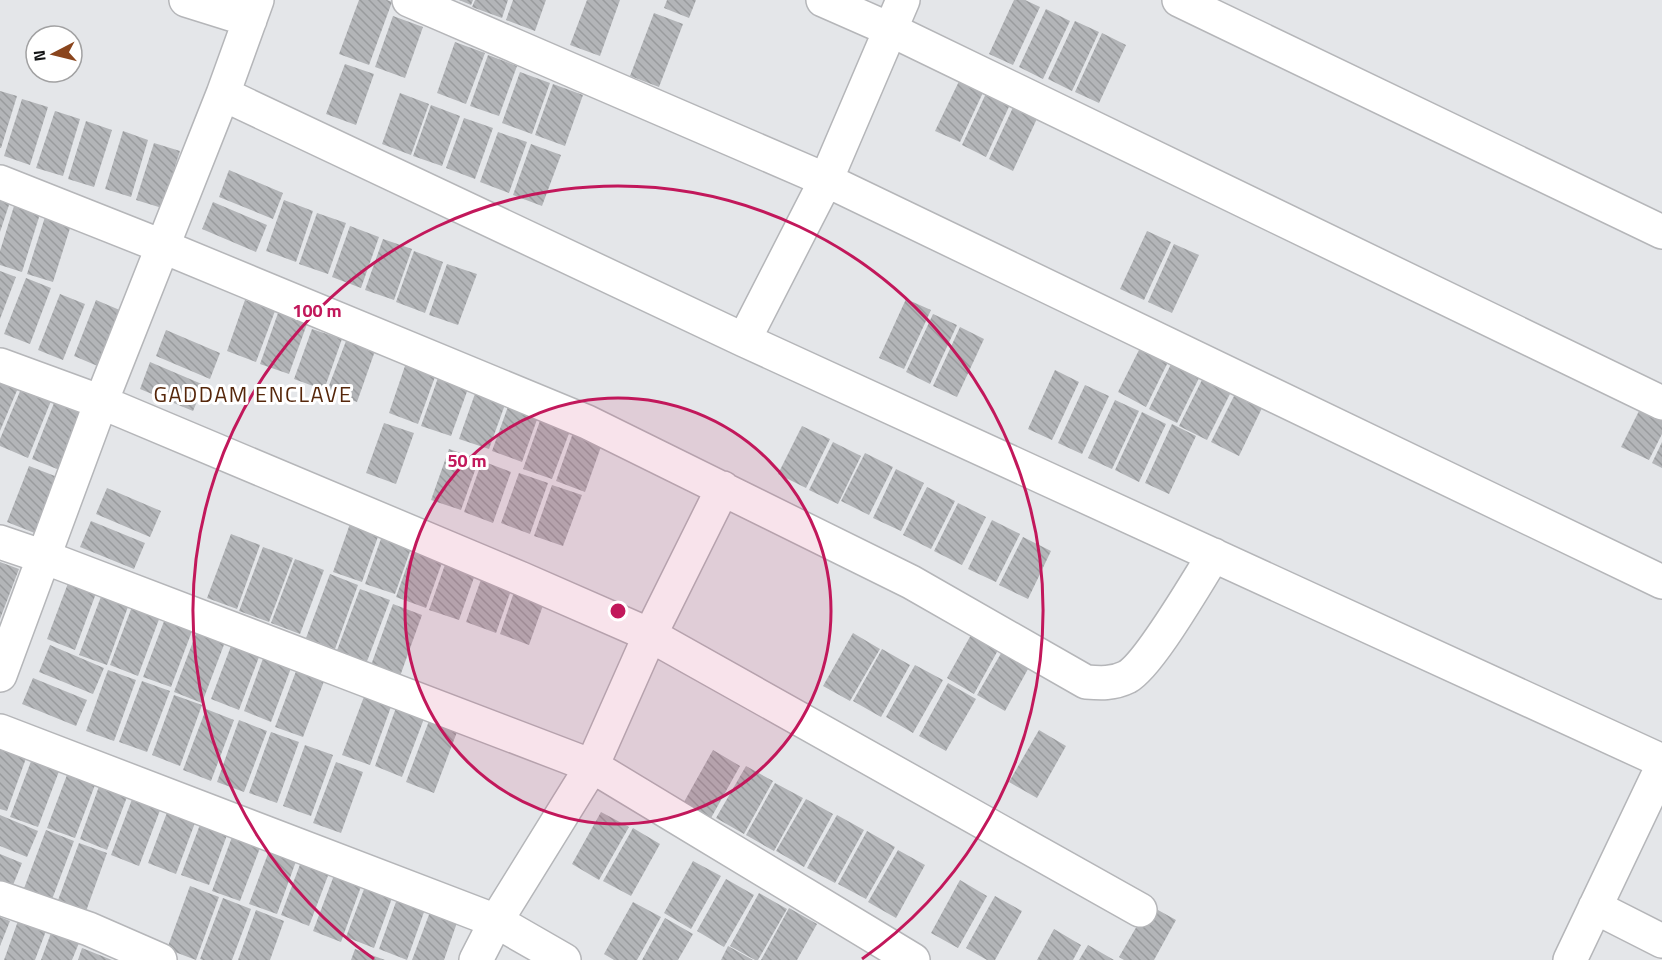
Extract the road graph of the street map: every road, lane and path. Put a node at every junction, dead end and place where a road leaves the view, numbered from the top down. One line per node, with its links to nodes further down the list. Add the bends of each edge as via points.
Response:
1 (186, 0): 6 (street)
2 (409, 0): 9 (street)
3 (823, 0): 7 (street)
4 (903, 0): 7 (street)
5 (1179, 0): 11 (street)
6 (253, 10): 8 (street)
7 (889, 29): 9 (street); 16 (street)
8 (223, 94): 12 (street); 13 (street)
9 (826, 180): 13 (street); 21 (street)
10 (0, 182): 12 (street)
11 (1662, 232)
12 (164, 247): 15 (street); 17 (street, via 587,422)
13 (744, 340): 19 (street)
14 (0, 365): 15 (street)
15 (101, 402): 20 (street); 22 (street)
16 (1662, 403)
17 (723, 488): 19 (street, via 911,582 1086,682 1108,683 1128,676 1148,656); 22 (street)
18 (0, 542): 20 (street)
19 (1214, 555): 25 (street)
20 (44, 557): 23 (street); 26 (street)
21 (1662, 582)
22 (650, 635): 26 (street); 30 (street)
23 (0, 675)
24 (0, 731): 31 (street)
25 (1662, 761)
26 (592, 766): 31 (street); 36 (street)
27 (1662, 767): 29 (street)
28 (0, 898): 33 (street, via 89,929)
29 (1595, 907): 32 (street); 37 (street)
30 (1140, 910)
31 (496, 921): 34 (street); 35 (street)
32 (1662, 941)
33 (160, 960)
34 (476, 960)
35 (564, 960)
36 (913, 960)
37 (1570, 960)

